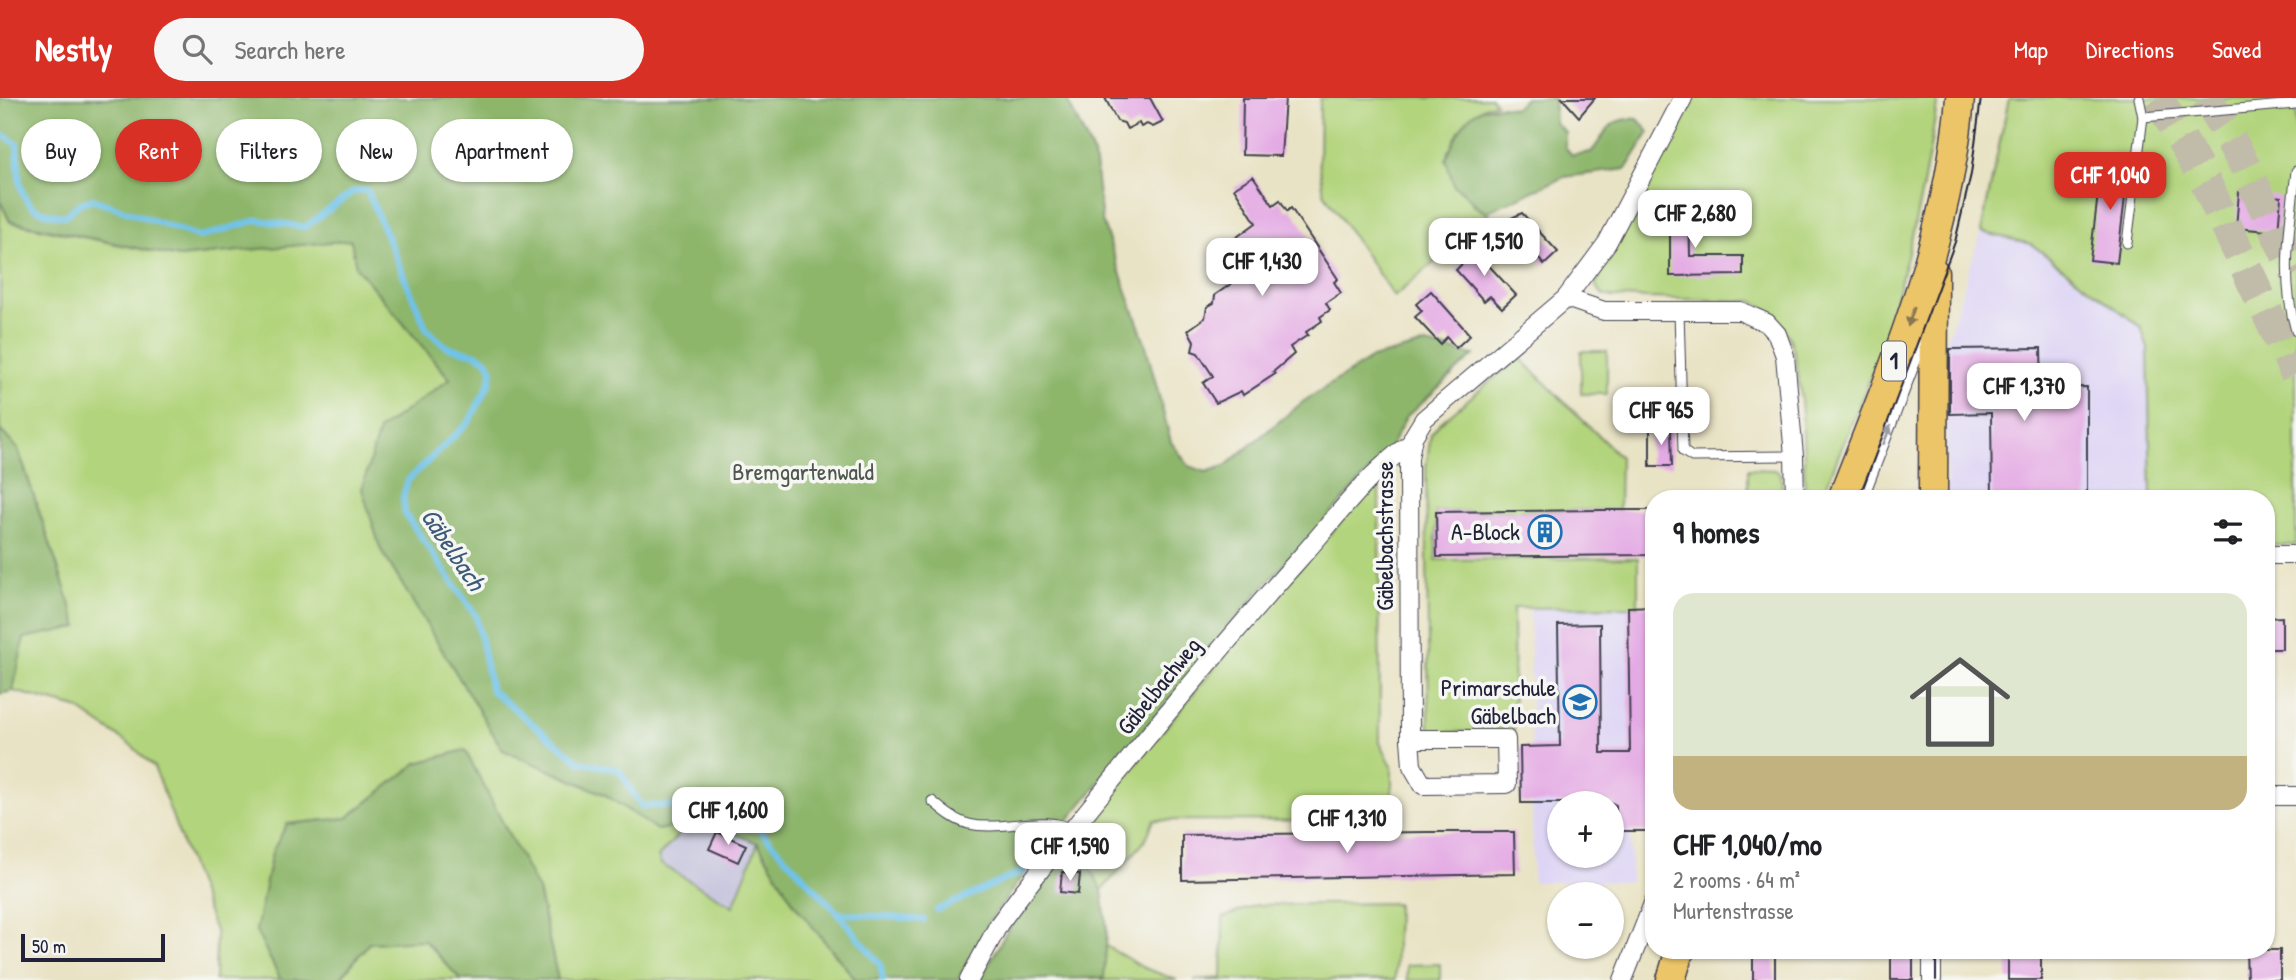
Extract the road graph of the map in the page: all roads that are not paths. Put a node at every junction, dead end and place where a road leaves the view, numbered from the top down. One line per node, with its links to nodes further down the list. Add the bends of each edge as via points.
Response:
1 (1683, 98): 9 (street, Gäbelbachstrasse, via 1607,243)
2 (1960, 98): 8 (main road, 1)
3 (2139, 98): 5 (lane)
4 (2296, 104): 5 (lane)
5 (2143, 117): 7 (lane)
6 (2296, 171): 12 (lane, via 2286,269 2289,311)
7 (2127, 243)
8 (1933, 252): 11 (main road, 1); 15 (main road, 1, one-way to 15)
9 (1566, 298): 10 (street, via 1604,311); 13 (street, Gäbelbachstrasse, via 1424,419)
10 (1679, 311): 14 (street, via 1749,313 1772,327 1785,356); 14 (lane, via 1683,451 1692,457)
11 (1934, 314): 19 (lane, one-way to 11); 20 (main road, 1)
12 (2296, 331)
13 (1411, 443): 23 (street, Gäbelbachstrasse); 27 (street, Gäbelbachweg, via 1370,480 1260,602)
14 (1794, 456): 16 (street)
15 (1854, 469): 17 (main road, 1); 18 (lane)
16 (1795, 490)
17 (1846, 490)
18 (1856, 490)
19 (1866, 490)
20 (1933, 490)
21 (2275, 555): 22 (street)
22 (2296, 555)
23 (1410, 739): 23 (street, Gäbelbachstrasse, via 1412,766 1423,785 1507,784 1506,739)
24 (2275, 796): 25 (street)
25 (2296, 796)
26 (932, 801): 27 (lane, via 970,824 1056,824)
27 (1074, 830): 31 (street, Gäbelbachweg, via 999,924)
28 (1645, 924): 32 (street)
29 (1677, 959): 33 (main road)
30 (1932, 959): 34 (street)
31 (969, 980)
32 (1623, 980)
33 (1671, 980)
34 (1932, 980)

